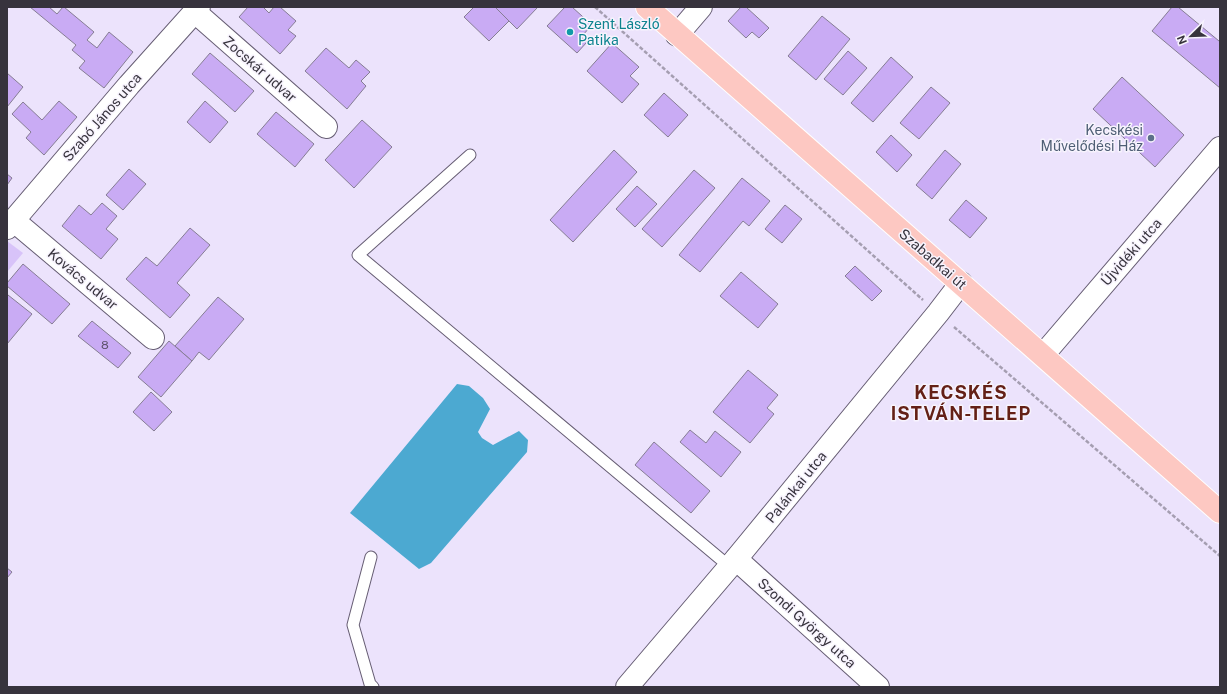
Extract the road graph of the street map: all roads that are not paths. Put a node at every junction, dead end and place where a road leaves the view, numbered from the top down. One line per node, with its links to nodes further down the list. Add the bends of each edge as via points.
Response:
1 (647, 7): 4 (main road, Szabadkai út)
2 (701, 7): 4 (street)
3 (197, 9): 5 (street, Zocskár udvar); 8 (street, Szabó János utca)
4 (677, 35): 9 (main road, Szabadkai út)
5 (326, 126)
6 (1220, 148): 11 (street, Újvidéki utca)
7 (470, 155): 14 (lane, via 358,255)
8 (10, 224): 10 (street, Kovács udvar)
9 (960, 283): 11 (main road, Szabadkai út); 14 (street, Palánkai utca)
10 (153, 338)
11 (1042, 356): 12 (main road, Szabadkai út)
12 (1220, 512)
13 (370, 557): 15 (lane, via 353,625)
14 (733, 563): 16 (street, Palánkai utca); 17 (street, Szondi György utca)
15 (373, 687)
16 (627, 687)
17 (878, 687)

